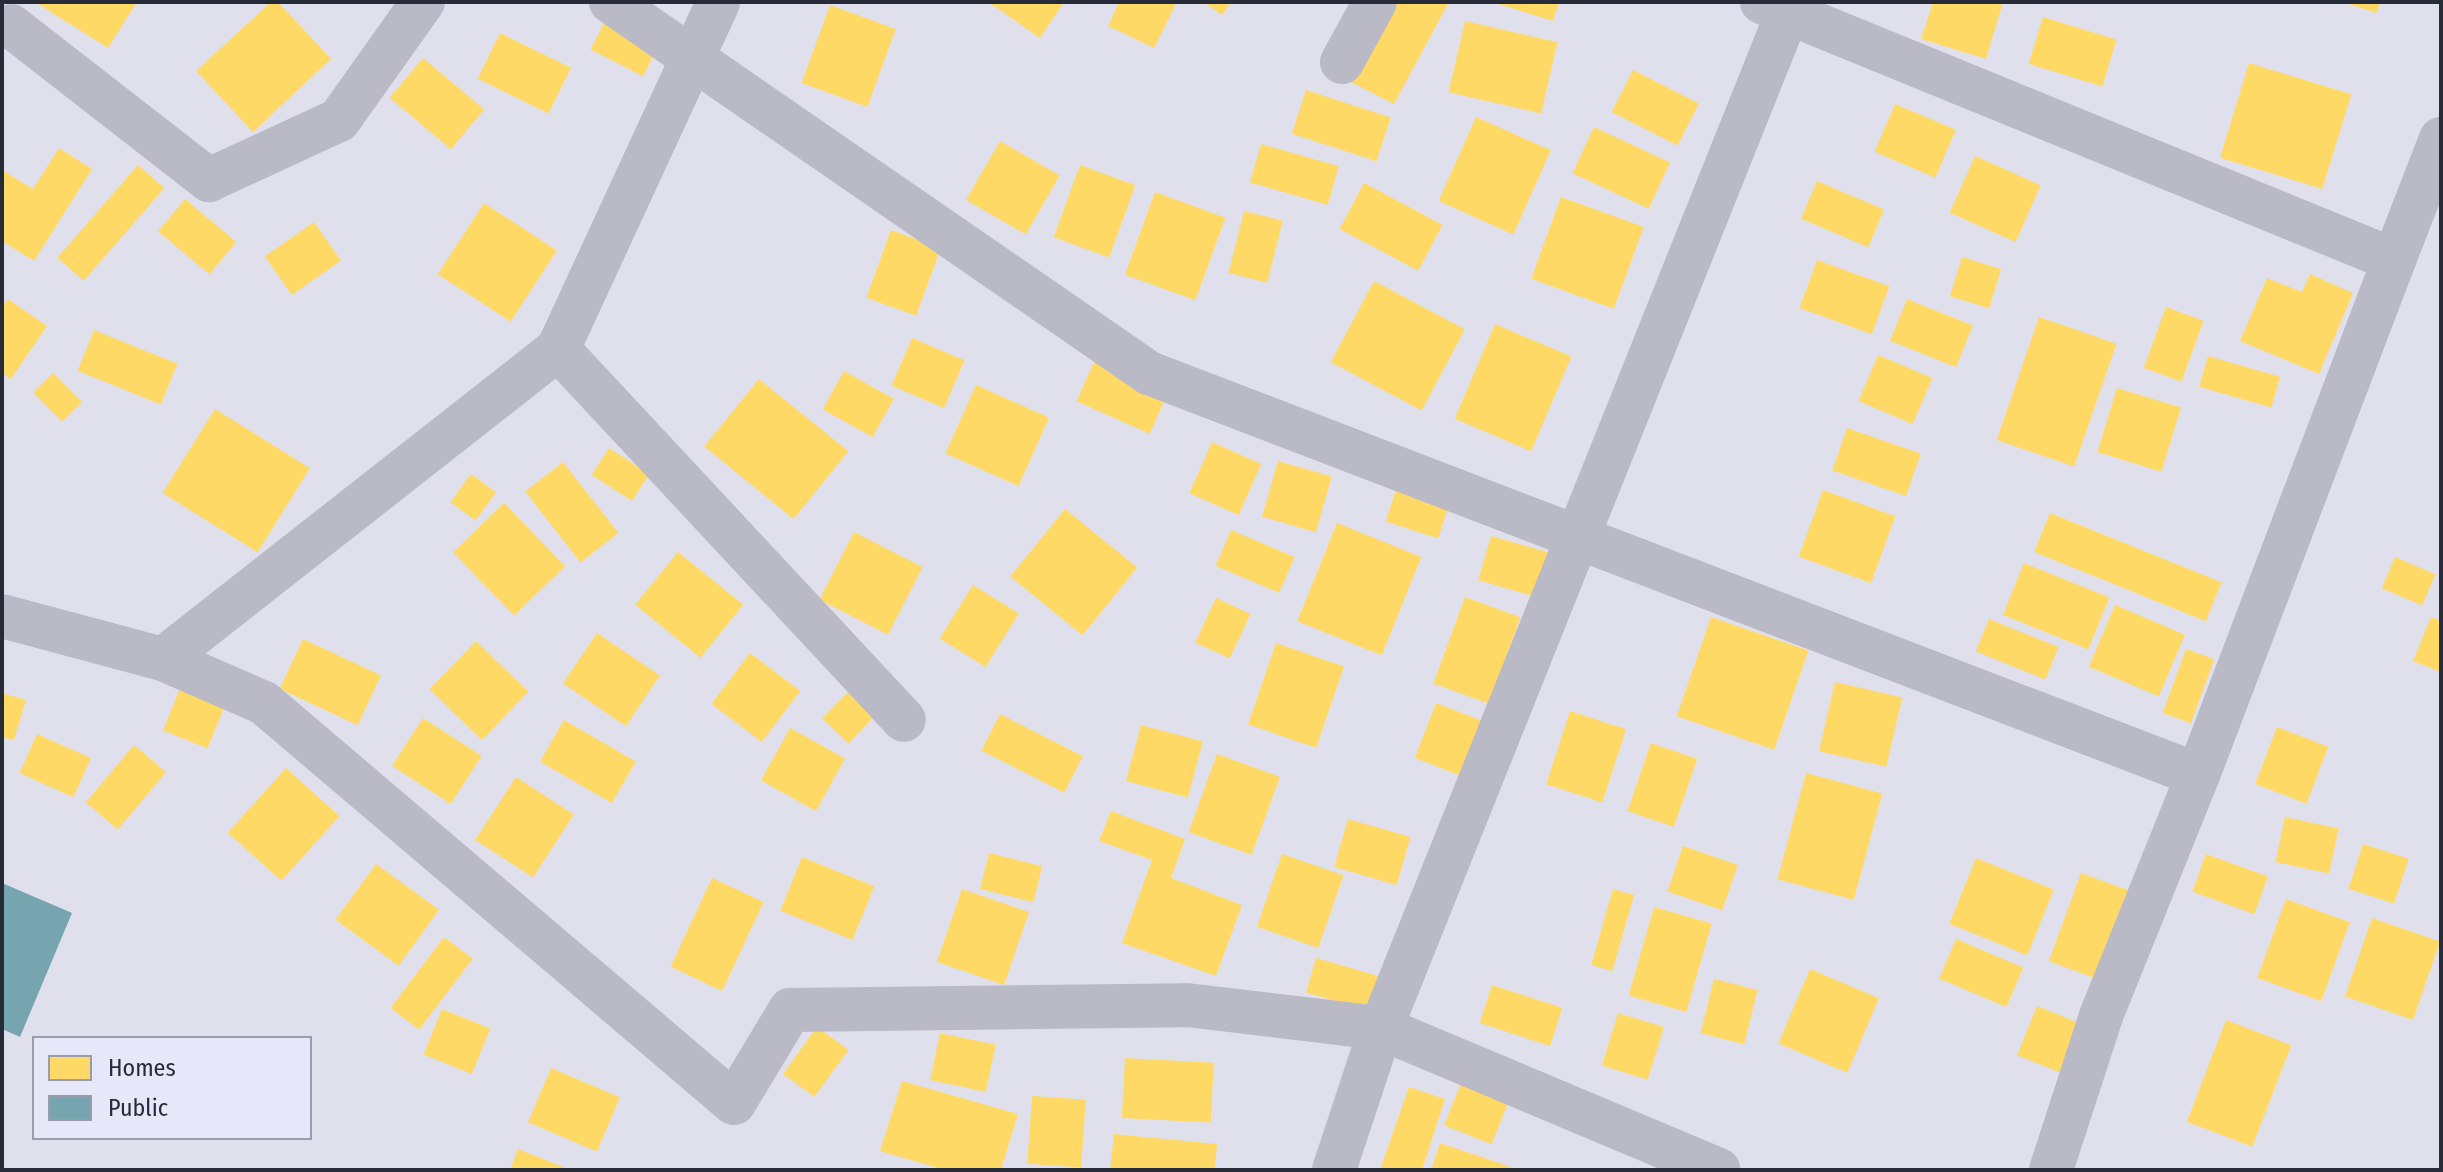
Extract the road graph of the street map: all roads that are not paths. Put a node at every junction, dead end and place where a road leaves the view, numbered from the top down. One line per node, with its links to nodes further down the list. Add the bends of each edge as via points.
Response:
1 (423, 2): 6 (street, via 339,120 209,180)
2 (611, 2): 7 (street)
3 (718, 2): 7 (street)
4 (1375, 2): 8 (street)
5 (1781, 6): 10 (street); 12 (street)
6 (11, 26)
7 (691, 60): 11 (street); 12 (street, via 1149,373)
8 (1342, 62)
9 (2441, 139): 10 (street)
10 (2394, 260): 16 (street)
11 (558, 349): 14 (street); 15 (street)
12 (1577, 539): 16 (street); 17 (street)
13 (2, 616): 14 (street)
14 (163, 659): 17 (street, via 264,703 734,1103 790,1010 1187,1005)
15 (904, 720)
16 (2198, 775): 20 (street, via 2101,1016)
17 (1381, 1028): 18 (street); 19 (street)
18 (1334, 1170)
19 (1718, 1170)
20 (2051, 1170)

